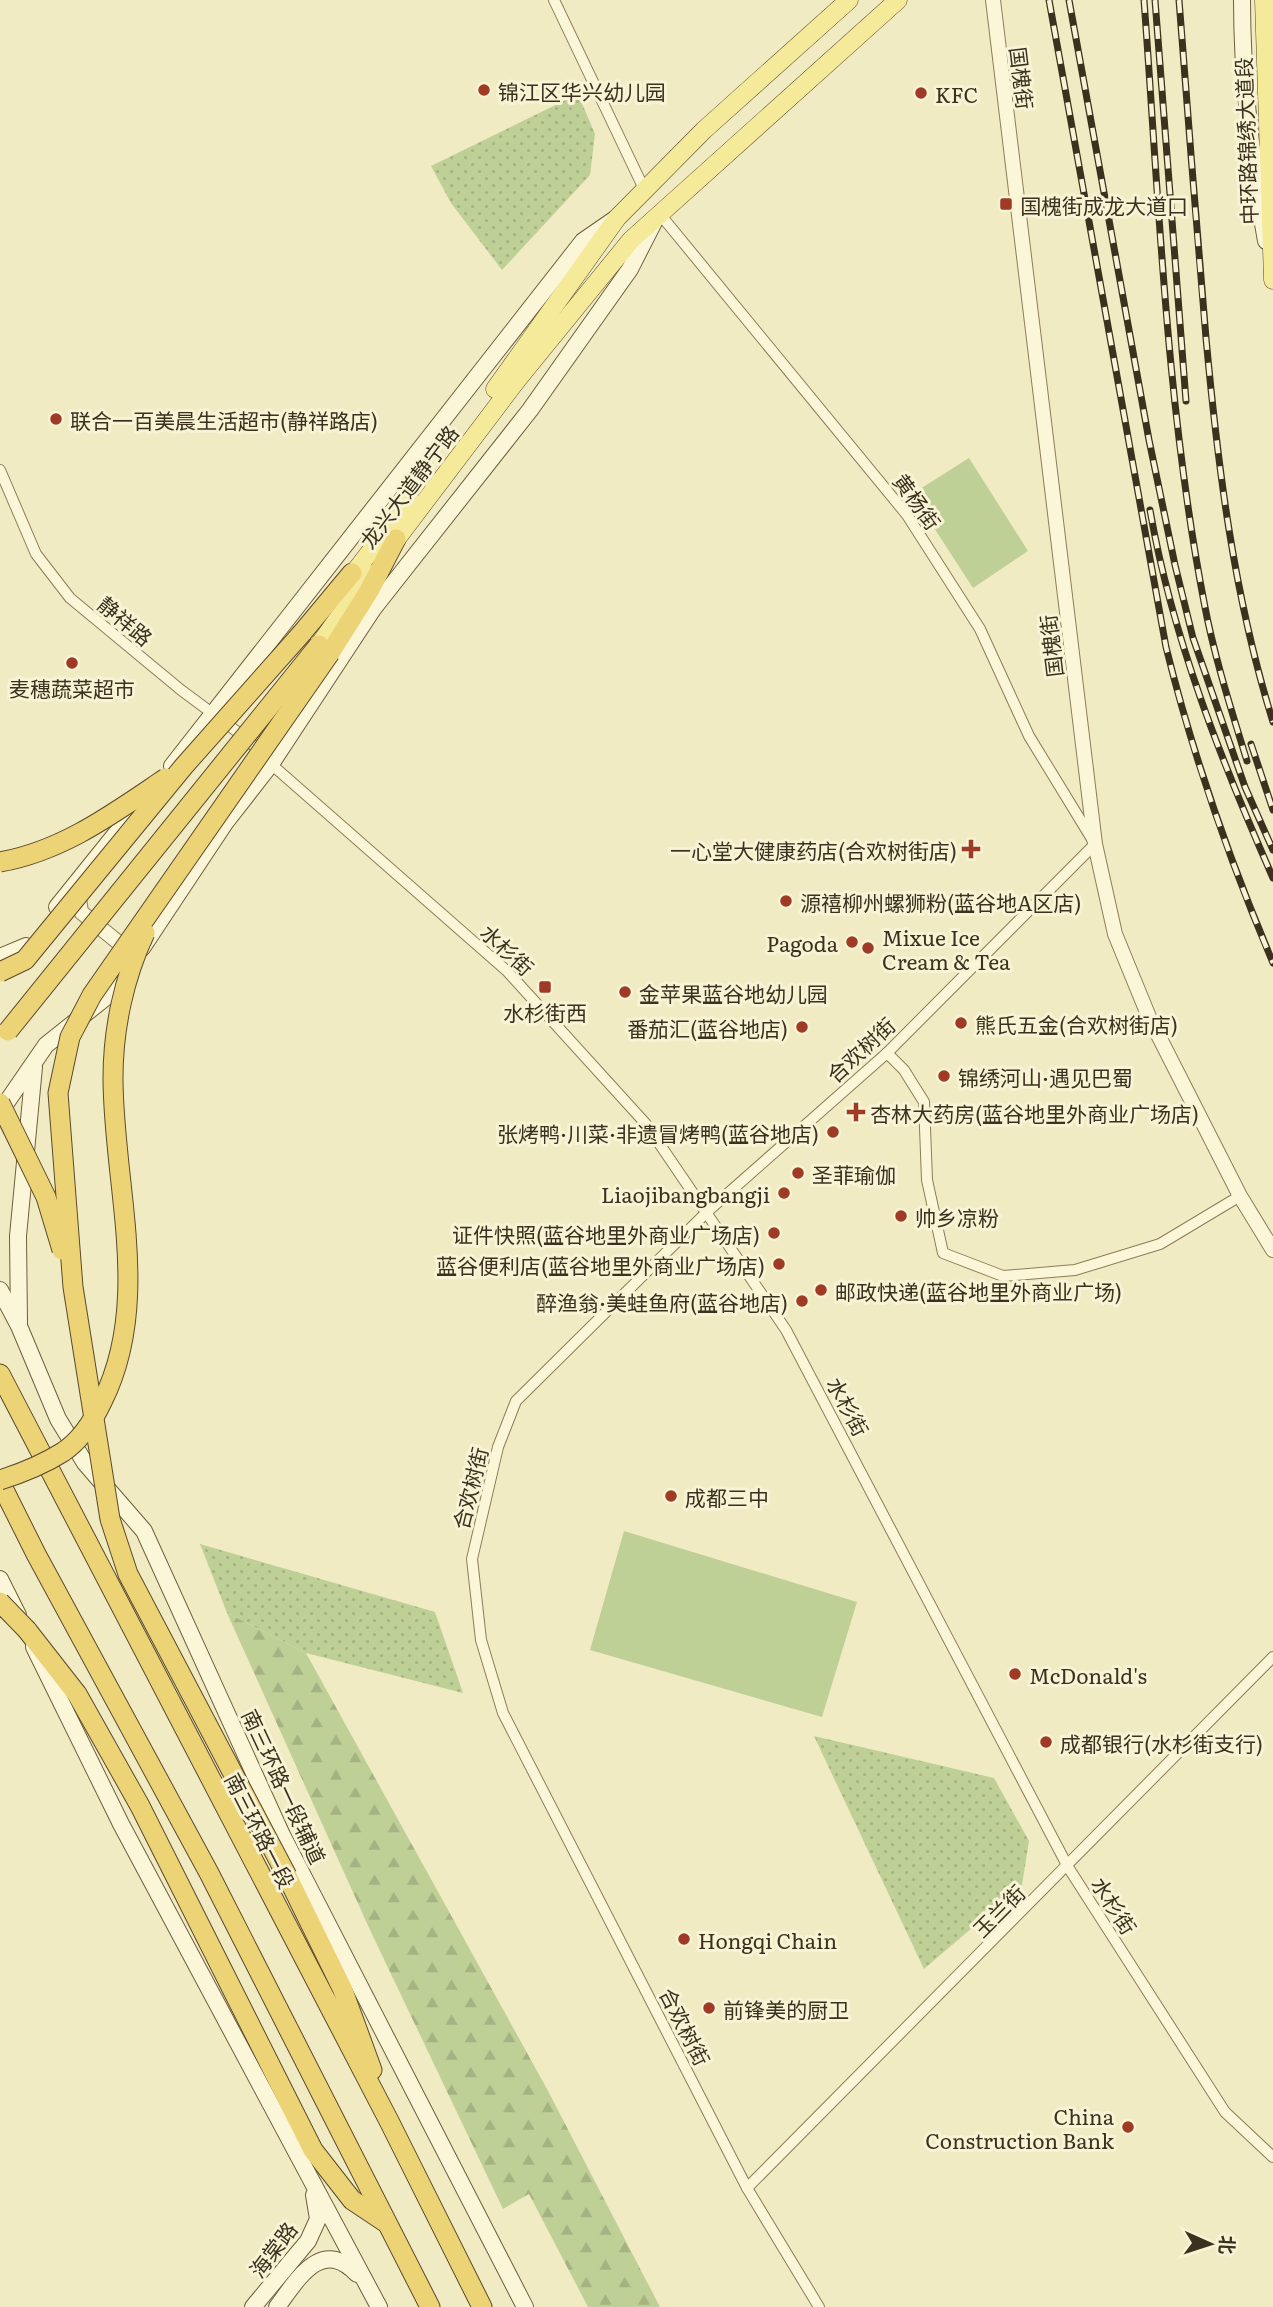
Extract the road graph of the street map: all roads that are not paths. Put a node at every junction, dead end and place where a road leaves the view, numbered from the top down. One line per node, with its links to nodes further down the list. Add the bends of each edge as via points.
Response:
1 (554, 0): 7 (street)
2 (849, 0): 7 (main road, 龙兴大道静宁路, via 704,130)
3 (898, 0): 8 (main road, 龙兴大道静宁路)
4 (993, 0): 18 (street, 国槐街)
5 (1242, 0): 10 (main road, via 1243,82)
6 (1264, 0): 10 (main road, 中环路锦绣大道段)
7 (645, 191): 9 (main road, 龙兴大道静宁路)
8 (659, 213): 12 (main road, 龙兴大道静宁路, via 631,240 517,380); 16 (main road, via 629,269 538,399 373,609); 18 (street, 黄杨街, via 907,515 980,629 1029,736)
9 (617, 218): 13 (main road, 龙兴大道静宁路, via 498,386); 15 (main road, via 583,241)
10 (1273, 279)
11 (0, 470): 15 (street, 静祥路, via 36,554 71,598)
12 (396, 539): 14 (highway, via 369,592)
13 (352, 573): 14 (highway)
14 (315, 643): 17 (highway, bridge); 21 (highway, bridge); 26 (highway); 27 (highway, bridge)
15 (215, 714): 16 (street, 静祥路); 20 (main road)
16 (271, 764): 24 (main road, via 225,823); 33 (street, 水杉街, via 507,971 646,1124)
17 (184, 766): 19 (highway, bridge, via 97,824 51,848); 25 (highway, bridge, via 25,960)
18 (1095, 844): 29 (street, 合欢树街); 32 (street, 国槐街, via 1115,934 1149,1017)
19 (0, 862)
20 (83, 873): 22 (main road); 24 (street, via 77,897 81,912)
21 (166, 891): 35 (highway, bridge, via 92,995 70,1037 58,1093); 39 (highway, bridge, via 138,949 119,1011 113,1075 116,1153 129,1262 126,1325 116,1375 91,1425 65,1451)
22 (26, 946): 23 (main road); 25 (main road)
23 (0, 957)
24 (136, 957): 28 (main road, via 110,994)
25 (0, 974)
26 (0, 1022)
27 (0, 1041)
28 (46, 1045): 31 (main road); 37 (main road, via 32,1069 18,1236)
29 (887, 1054): 32 (street, via 904,1070 924,1102 927,1180 943,1253 1003,1276 1075,1270 1160,1244); 33 (street, 合欢树街)
30 (0, 1103): 35 (highway, bridge, via 46,1197)
31 (0, 1112)
32 (1240, 1196): 34 (street, 国槐街)
33 (708, 1211): 47 (street, 水杉街, via 786,1330); 51 (street, 合欢树街, via 516,1401 498,1447 472,1559 481,1640 503,1713)
34 (1273, 1250)
35 (73, 1287): 48 (highway, bridge, via 110,1519 128,1574 342,1988)
36 (0, 1290): 37 (main road, 南三环路一段辅道)
37 (19, 1326): 59 (main road, 南三环路一段辅道, via 58,1419 85,1463 144,1531 282,1835)
38 (0, 1374): 48 (highway, 南三环路一段)
39 (0, 1481): 41 (highway)
40 (0, 1491): 41 (highway)
41 (15, 1511): 52 (highway, via 199,1853)
42 (0, 1579): 50 (main road, via 121,1824)
43 (0, 1602): 45 (highway, bridge)
44 (0, 1607): 45 (highway, bridge)
45 (27, 1630): 52 (highway, via 77,1694 140,1806 313,2150 352,2200)
46 (1273, 1657): 47 (street, 玉兰街)
47 (1068, 1867): 49 (street, 水杉街, via 1225,2112); 51 (street, 玉兰街)
48 (389, 2121): 58 (highway, 南三环路一段)
49 (1273, 2157)
50 (307, 2173): 53 (main road); 54 (main road, 海棠路, via 318,2219 309,2241)
51 (747, 2188): 60 (street, 合欢树街)
52 (388, 2225): 57 (highway)
53 (365, 2283): 55 (main road, 海棠路, via 346,2263 330,2258 304,2272); 56 (main road)
54 (253, 2307)
55 (277, 2307)
56 (379, 2307)
57 (430, 2307)
58 (482, 2307)
59 (525, 2307)
60 (819, 2307)

